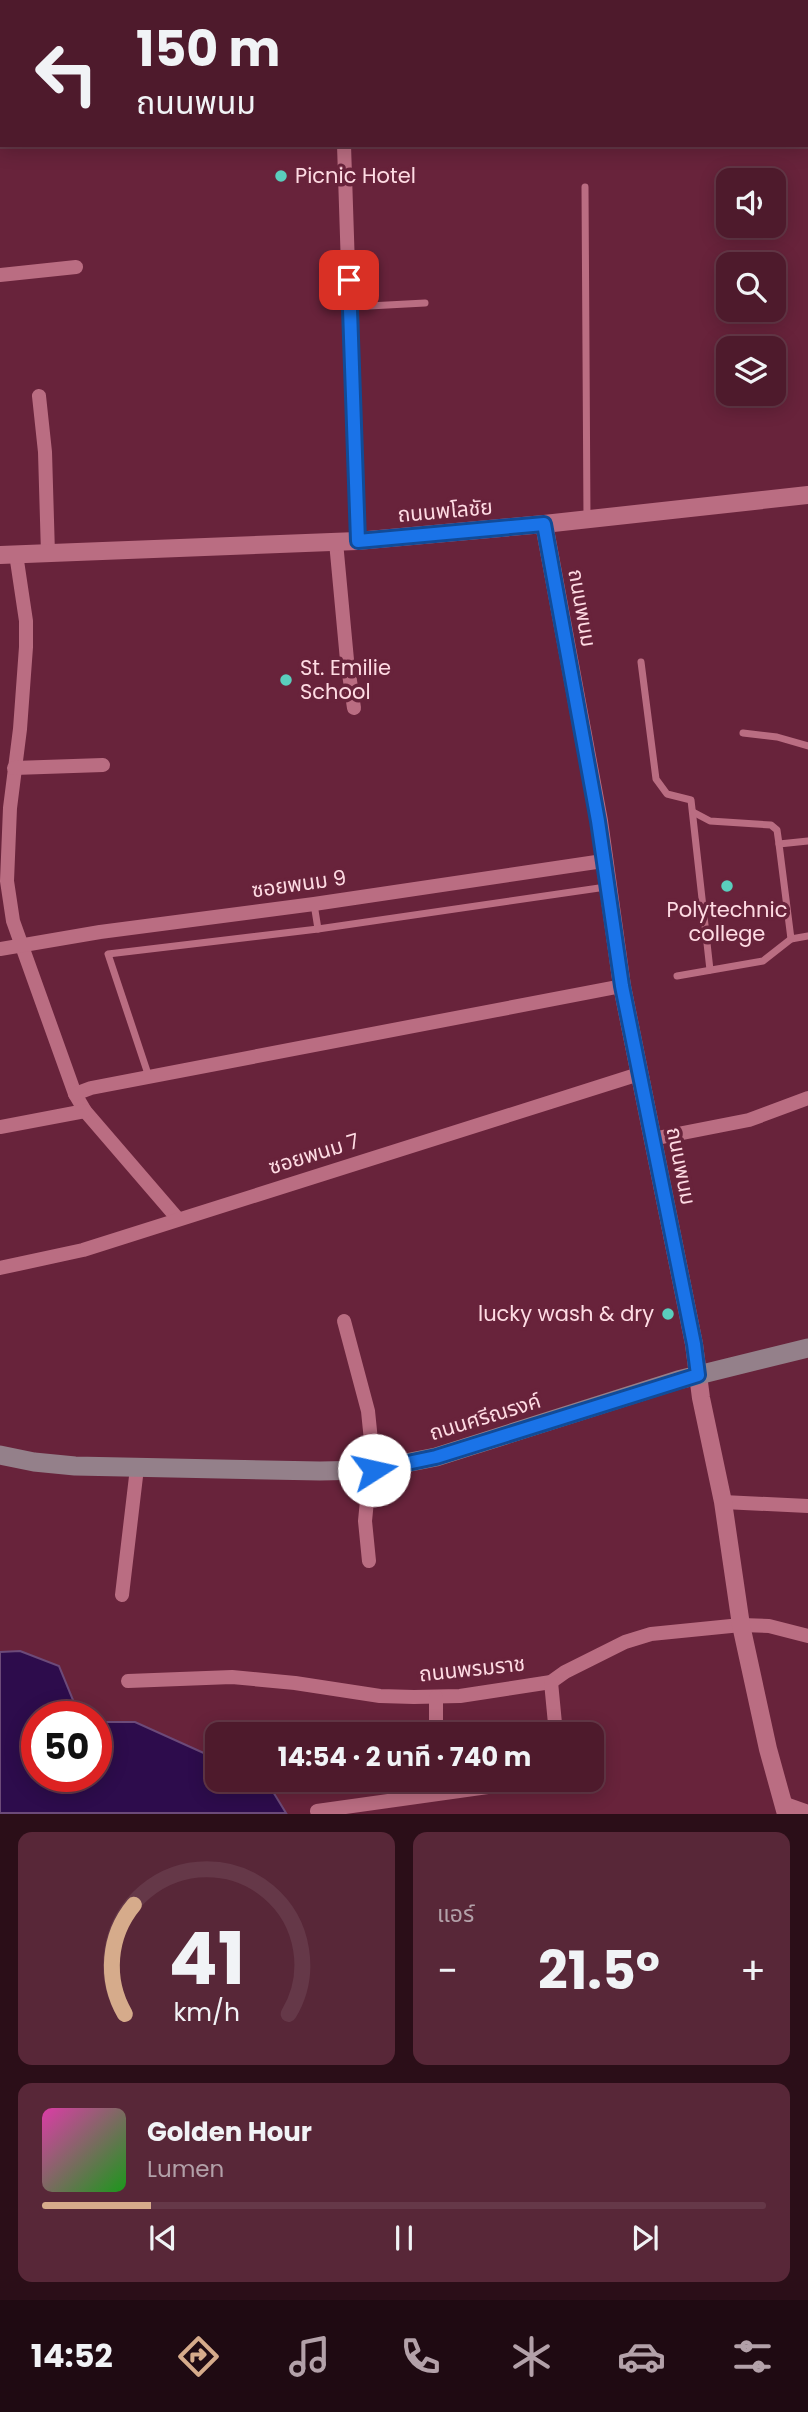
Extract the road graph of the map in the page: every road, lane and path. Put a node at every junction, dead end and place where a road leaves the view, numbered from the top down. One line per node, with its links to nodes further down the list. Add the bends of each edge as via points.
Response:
1 (344, 147): 6 (street)
2 (585, 187): 9 (lane)
3 (76, 267): 4 (street)
4 (0, 275)
5 (425, 303): 6 (lane)
6 (350, 307): 11 (street)
7 (39, 396): 14 (street)
8 (808, 495): 9 (street, ถนนพโลชัย)
9 (587, 520): 10 (street, ถนนพโลชัย)
10 (544, 524): 11 (street, ถนนพโลชัย); 25 (street, ถนนพนม)
11 (358, 541): 12 (street, ถนนพโลชัย)
12 (336, 542): 14 (street, ถนนพโลชัย); 16 (street)
13 (8, 554): 14 (street, ถนนพโลชัย); 20 (street, via 26,621 20,729)
14 (48, 554)
15 (641, 662): 22 (lane, via 656,779 667,794 691,800)
16 (354, 708)
17 (743, 733): 18 (lane)
18 (808, 746)
19 (103, 765): 20 (street)
20 (13, 768): 21 (street)
21 (5, 808): 31 (street, via 7,881)
22 (693, 812): 24 (lane, via 710,821 771,825 777,830); 33 (lane)
23 (808, 841): 24 (lane)
24 (779, 844): 30 (lane)
25 (603, 861): 26 (street, ถนนพนม); 27 (street, ซอยพนม 9)
26 (607, 887): 28 (lane); 35 (street, ถนนพนม)
27 (314, 904): 28 (lane); 31 (street, ซอยพนม 9)
28 (318, 929): 37 (lane, via 108,954)
29 (808, 936): 30 (lane)
30 (791, 939): 33 (lane, via 764,961)
31 (21, 946): 32 (street, ซอยพนม 9); 38 (street)
32 (0, 949)
33 (710, 971): 34 (lane)
34 (677, 975)
35 (622, 986): 36 (street, ถนนพนม); 37 (street)
36 (639, 1074): 42 (street, ถนนพนม); 43 (street, ซอยพนม 7)
37 (149, 1078): 38 (street)
38 (75, 1094): 40 (street)
39 (808, 1098): 42 (street, via 749,1120)
40 (85, 1111): 41 (street); 43 (street)
41 (0, 1127)
42 (652, 1139): 47 (street, ถนนพนม)
43 (178, 1219): 44 (street, ซอยพนม 7, via 83,1250)
44 (0, 1268)
45 (344, 1321): 50 (street, via 368,1411)
46 (808, 1348): 47 (main road, ถนนศรีณรงค์)
47 (698, 1375): 50 (main road, ถนนศรีณรงค์, via 436,1457); 51 (street, ถนนพนม)
48 (0, 1455): 49 (main road, ถนนศรีณรงค์, via 48,1464)
49 (137, 1468): 50 (main road, ถนนศรีณรงค์); 54 (street)
50 (372, 1470): 53 (street, via 365,1521)
51 (723, 1502): 52 (street); 55 (street, ถนนพนม)
52 (808, 1506)
53 (369, 1560)
54 (122, 1595)
55 (741, 1625): 56 (street, ถนนพรมราช, via 769,1626); 58 (street, ถนนพรมราช, via 637,1637); 63 (street, ถนนพนม)
56 (808, 1636)
57 (128, 1681): 59 (street, ถนนพรมราช, via 232,1677 380,1696)
58 (551, 1682): 59 (street, ถนนพรมราช); 61 (street)
59 (436, 1697): 60 (street)
60 (436, 1722)
61 (555, 1722)
62 (411, 1792): 64 (street)
63 (784, 1809): 65 (street)
64 (317, 1811)
65 (808, 1812)

